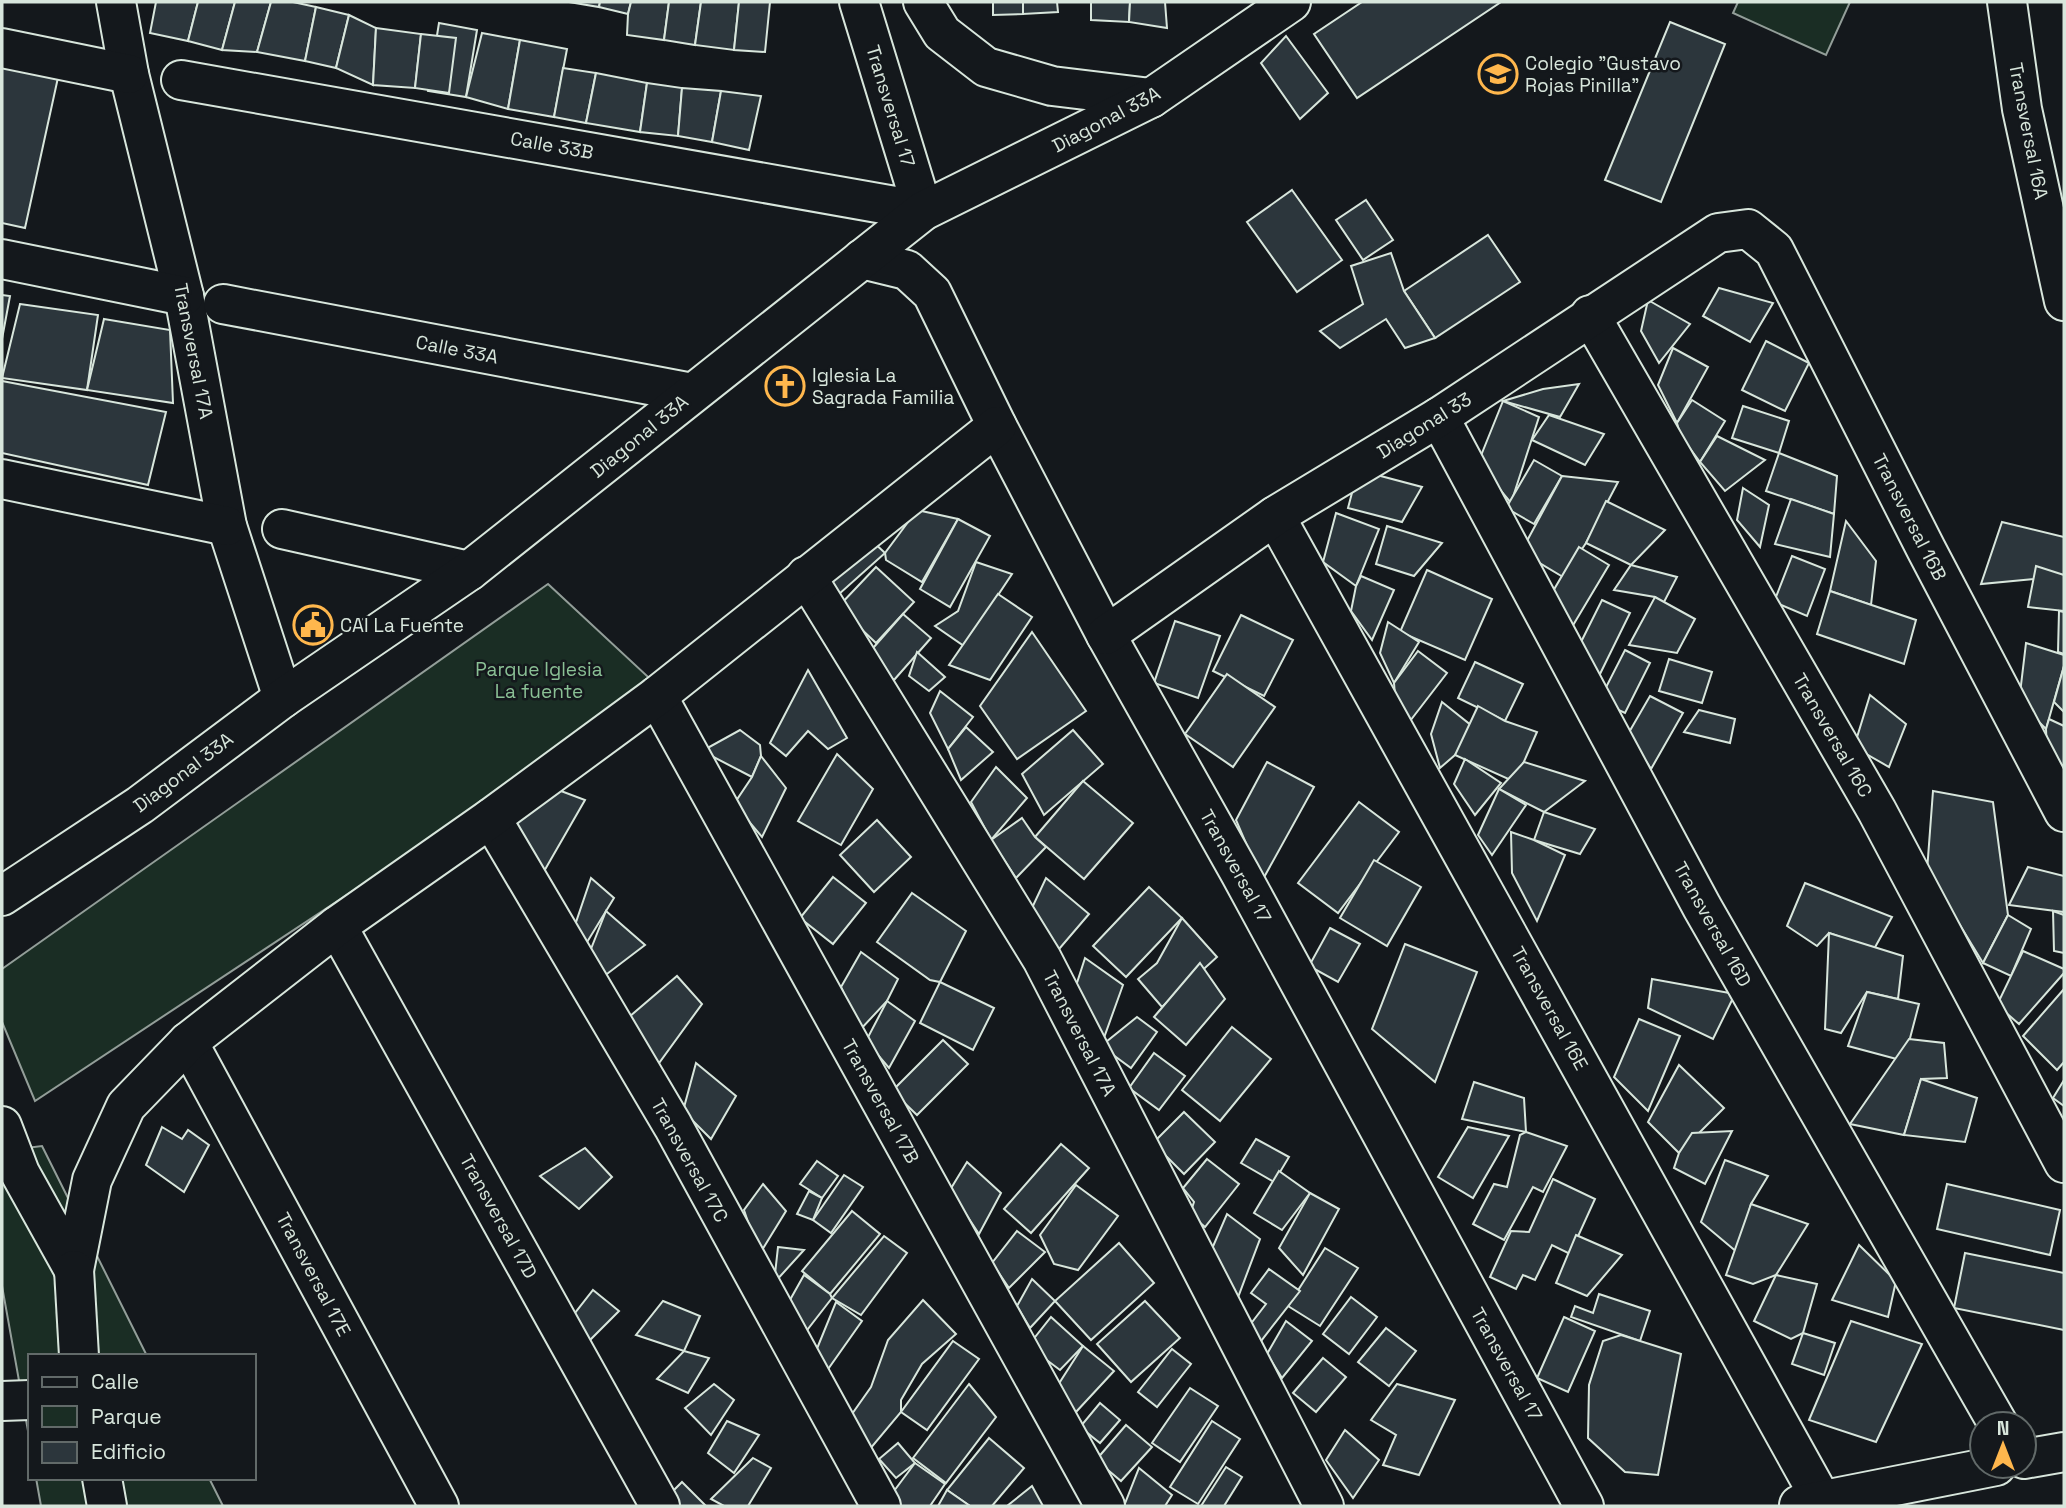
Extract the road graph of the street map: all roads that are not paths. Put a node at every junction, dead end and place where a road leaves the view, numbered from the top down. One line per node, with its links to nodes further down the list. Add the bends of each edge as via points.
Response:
1 (116, 2): 7 (street, Transversal 17A)
2 (859, 2): 10 (street, Transversal 17)
3 (923, 2): 9 (street, via 942,33 986,67 1052,86)
4 (1291, 2): 9 (street, Diagonal 33A)
5 (2007, 2): 15 (street, Transversal 16A, via 2022,108)
6 (2, 48): 7 (street)
7 (129, 74): 14 (street, Transversal 17A)
8 (181, 80): 10 (street, Calle 33B)
9 (1151, 98): 10 (street, Diagonal 33A)
10 (923, 211): 13 (street, Diagonal 33A)
11 (1748, 229): 17 (street, Diagonal 33, via 1717,233); 30 (street, Transversal 16B, via 1774,250)
12 (2, 259): 14 (street)
13 (862, 259): 18 (street, Diagonal 33A); 20 (street, Transversal 17, via 907,270 932,293)
14 (184, 296): 23 (street, Transversal 17A)
15 (2064, 301)
16 (223, 304): 18 (street, Calle 33A)
17 (1590, 315): 19 (street, Diagonal 33); 36 (street, Transversal 16C, via 1877,811)
18 (692, 393): 25 (street, Diagonal 33A)
19 (1439, 417): 22 (street, Diagonal 33); 41 (street, Transversal 16D, via 1702,907)
20 (997, 426): 26 (street); 27 (street, Transversal 17)
21 (2, 479): 23 (street)
22 (1275, 516): 27 (street, Diagonal 33); 47 (street, Transversal 16E, via 1560,1027)
23 (227, 526): 29 (street, Transversal 17A)
24 (282, 529): 25 (street)
25 (469, 571): 29 (street, Diagonal 33A)
26 (806, 576): 28 (street); 53 (street, Transversal 17A, via 1042,959)
27 (1106, 635): 54 (street, Transversal 17)
28 (657, 696): 31 (street); 52 (street, Transversal 17B)
29 (283, 698): 32 (street, Diagonal 33A, via 140,805)
30 (2064, 812)
31 (491, 818): 33 (street); 51 (street, Transversal 17C, via 673,1126)
32 (2, 896)
33 (337, 926): 34 (street); 50 (street, Transversal 17D)
34 (188, 1042): 37 (street, via 126,1106 92,1180); 49 (street, Transversal 17E)
35 (2, 1126): 37 (street, via 20,1173)
36 (2064, 1163)
37 (74, 1270): 38 (street)
38 (79, 1354)
39 (28, 1400): 40 (street)
40 (2, 1401)
41 (1990, 1410)
42 (2064, 1452): 43 (street)
43 (2038, 1457)
44 (102, 1480): 48 (street)
45 (1969, 1480): 46 (street)
46 (1948, 1491): 47 (street)
47 (1808, 1504)
48 (107, 1506)
49 (439, 1506)
50 (660, 1506)
51 (881, 1506)
52 (1105, 1506)
53 (1324, 1506)
54 (1584, 1506)

